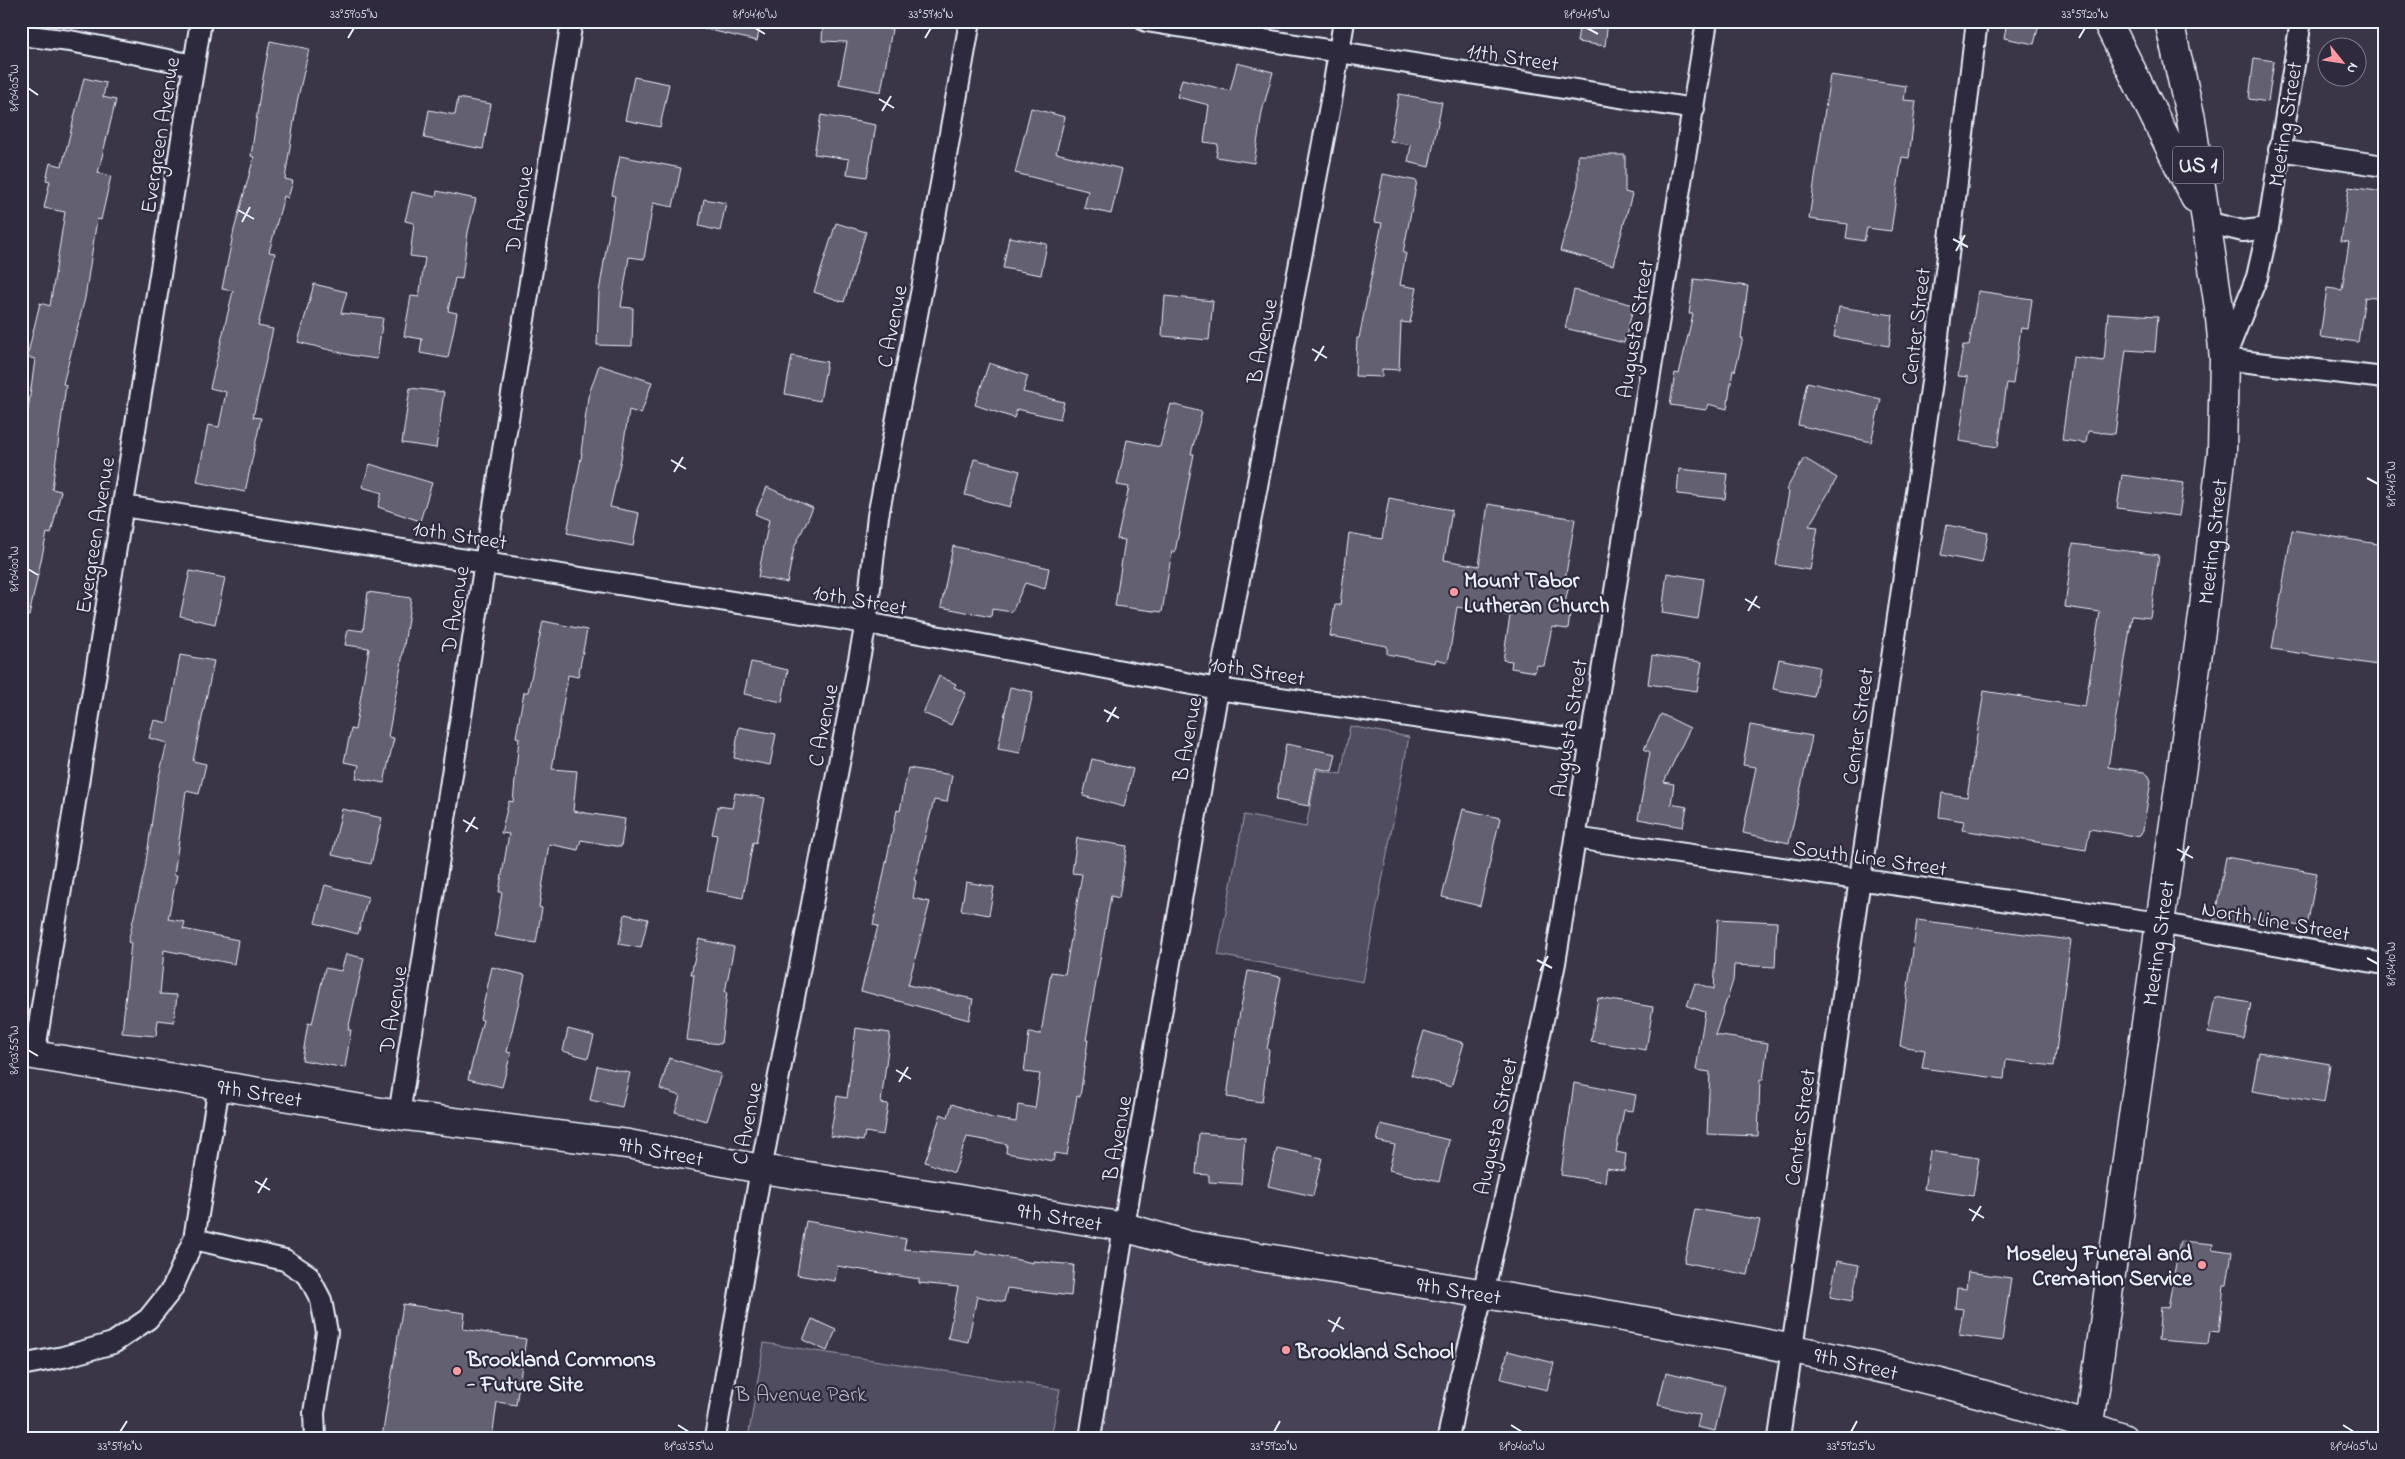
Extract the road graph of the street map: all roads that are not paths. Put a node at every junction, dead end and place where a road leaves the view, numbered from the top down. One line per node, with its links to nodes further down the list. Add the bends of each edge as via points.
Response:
1 (201, 21): 13 (street, Evergreen Avenue)
2 (572, 21): 22 (street, D Avenue)
3 (970, 21): 23 (street, C Avenue, via 878,516)
4 (1146, 21): 12 (street, 11th Street)
5 (1344, 21): 12 (street, B Avenue)
6 (1707, 21): 14 (street, Augusta Street)
7 (1977, 21): 27 (street, Center Street, via 1934,368)
8 (2107, 21): 17 (main road)
9 (2301, 21): 15 (street, Meeting Street)
10 (2165, 26): 17 (main road, US 1, via 2191,120)
11 (21, 34): 13 (street)
12 (1339, 52): 14 (street, 11th Street); 24 (street, B Avenue)
13 (194, 65): 21 (street, Evergreen Avenue)
14 (1694, 109): 25 (street, Augusta Street)
15 (2279, 150): 16 (street); 18 (street, Meeting Street)
16 (2384, 166)
17 (2206, 222): 18 (street, via 2243,231); 19 (main road, Meeting Street / US 1)
18 (2268, 228): 19 (street, Meeting Street, via 2257,277)
19 (2224, 358): 20 (street); 28 (main road, Meeting Street / US 1, via 2222,451 2212,546)
20 (2384, 378)
21 (123, 506): 22 (street, 10th Street); 30 (street, Evergreen Avenue)
22 (485, 562): 23 (street, 10th Street); 32 (street, D Avenue)
23 (866, 623): 24 (street, 10th Street); 33 (street, C Avenue)
24 (1218, 689): 25 (street, 10th Street); 34 (street, B Avenue)
25 (1589, 742): 26 (street, Augusta Street)
26 (1575, 838): 27 (street, South Line Street); 36 (street, Augusta Street, via 1554,962)
27 (1859, 880): 28 (street, South Line Street); 37 (street, Center Street)
28 (2159, 923): 29 (street, North Line Street); 39 (main road, Meeting Street / US 1)
29 (2384, 964)
30 (28, 1054): 31 (main road, 9th Street)
31 (218, 1086): 32 (main road, 9th Street); 35 (street)
32 (399, 1115): 33 (main road, 9th Street, via 628,1144)
33 (761, 1169): 34 (main road, 9th Street); 41 (street, C Avenue)
34 (1124, 1227): 36 (main road, 9th Street, via 1187,1245); 42 (street, B Avenue)
35 (194, 1239): 38 (street, via 172,1289 148,1319 113,1343); 40 (street, via 285,1260 308,1275 321,1300 326,1332 314,1413)
36 (1483, 1294): 37 (main road, 9th Street); 43 (street, Augusta Street)
37 (1791, 1349): 39 (main road, 9th Street, via 1979,1393); 44 (street, Center Street)
38 (21, 1365)
39 (2089, 1432): 45 (main road, 9th Street)
40 (315, 1438)
41 (715, 1438)
42 (1090, 1438)
43 (1448, 1438)
44 (1779, 1438)
45 (2123, 1438)

